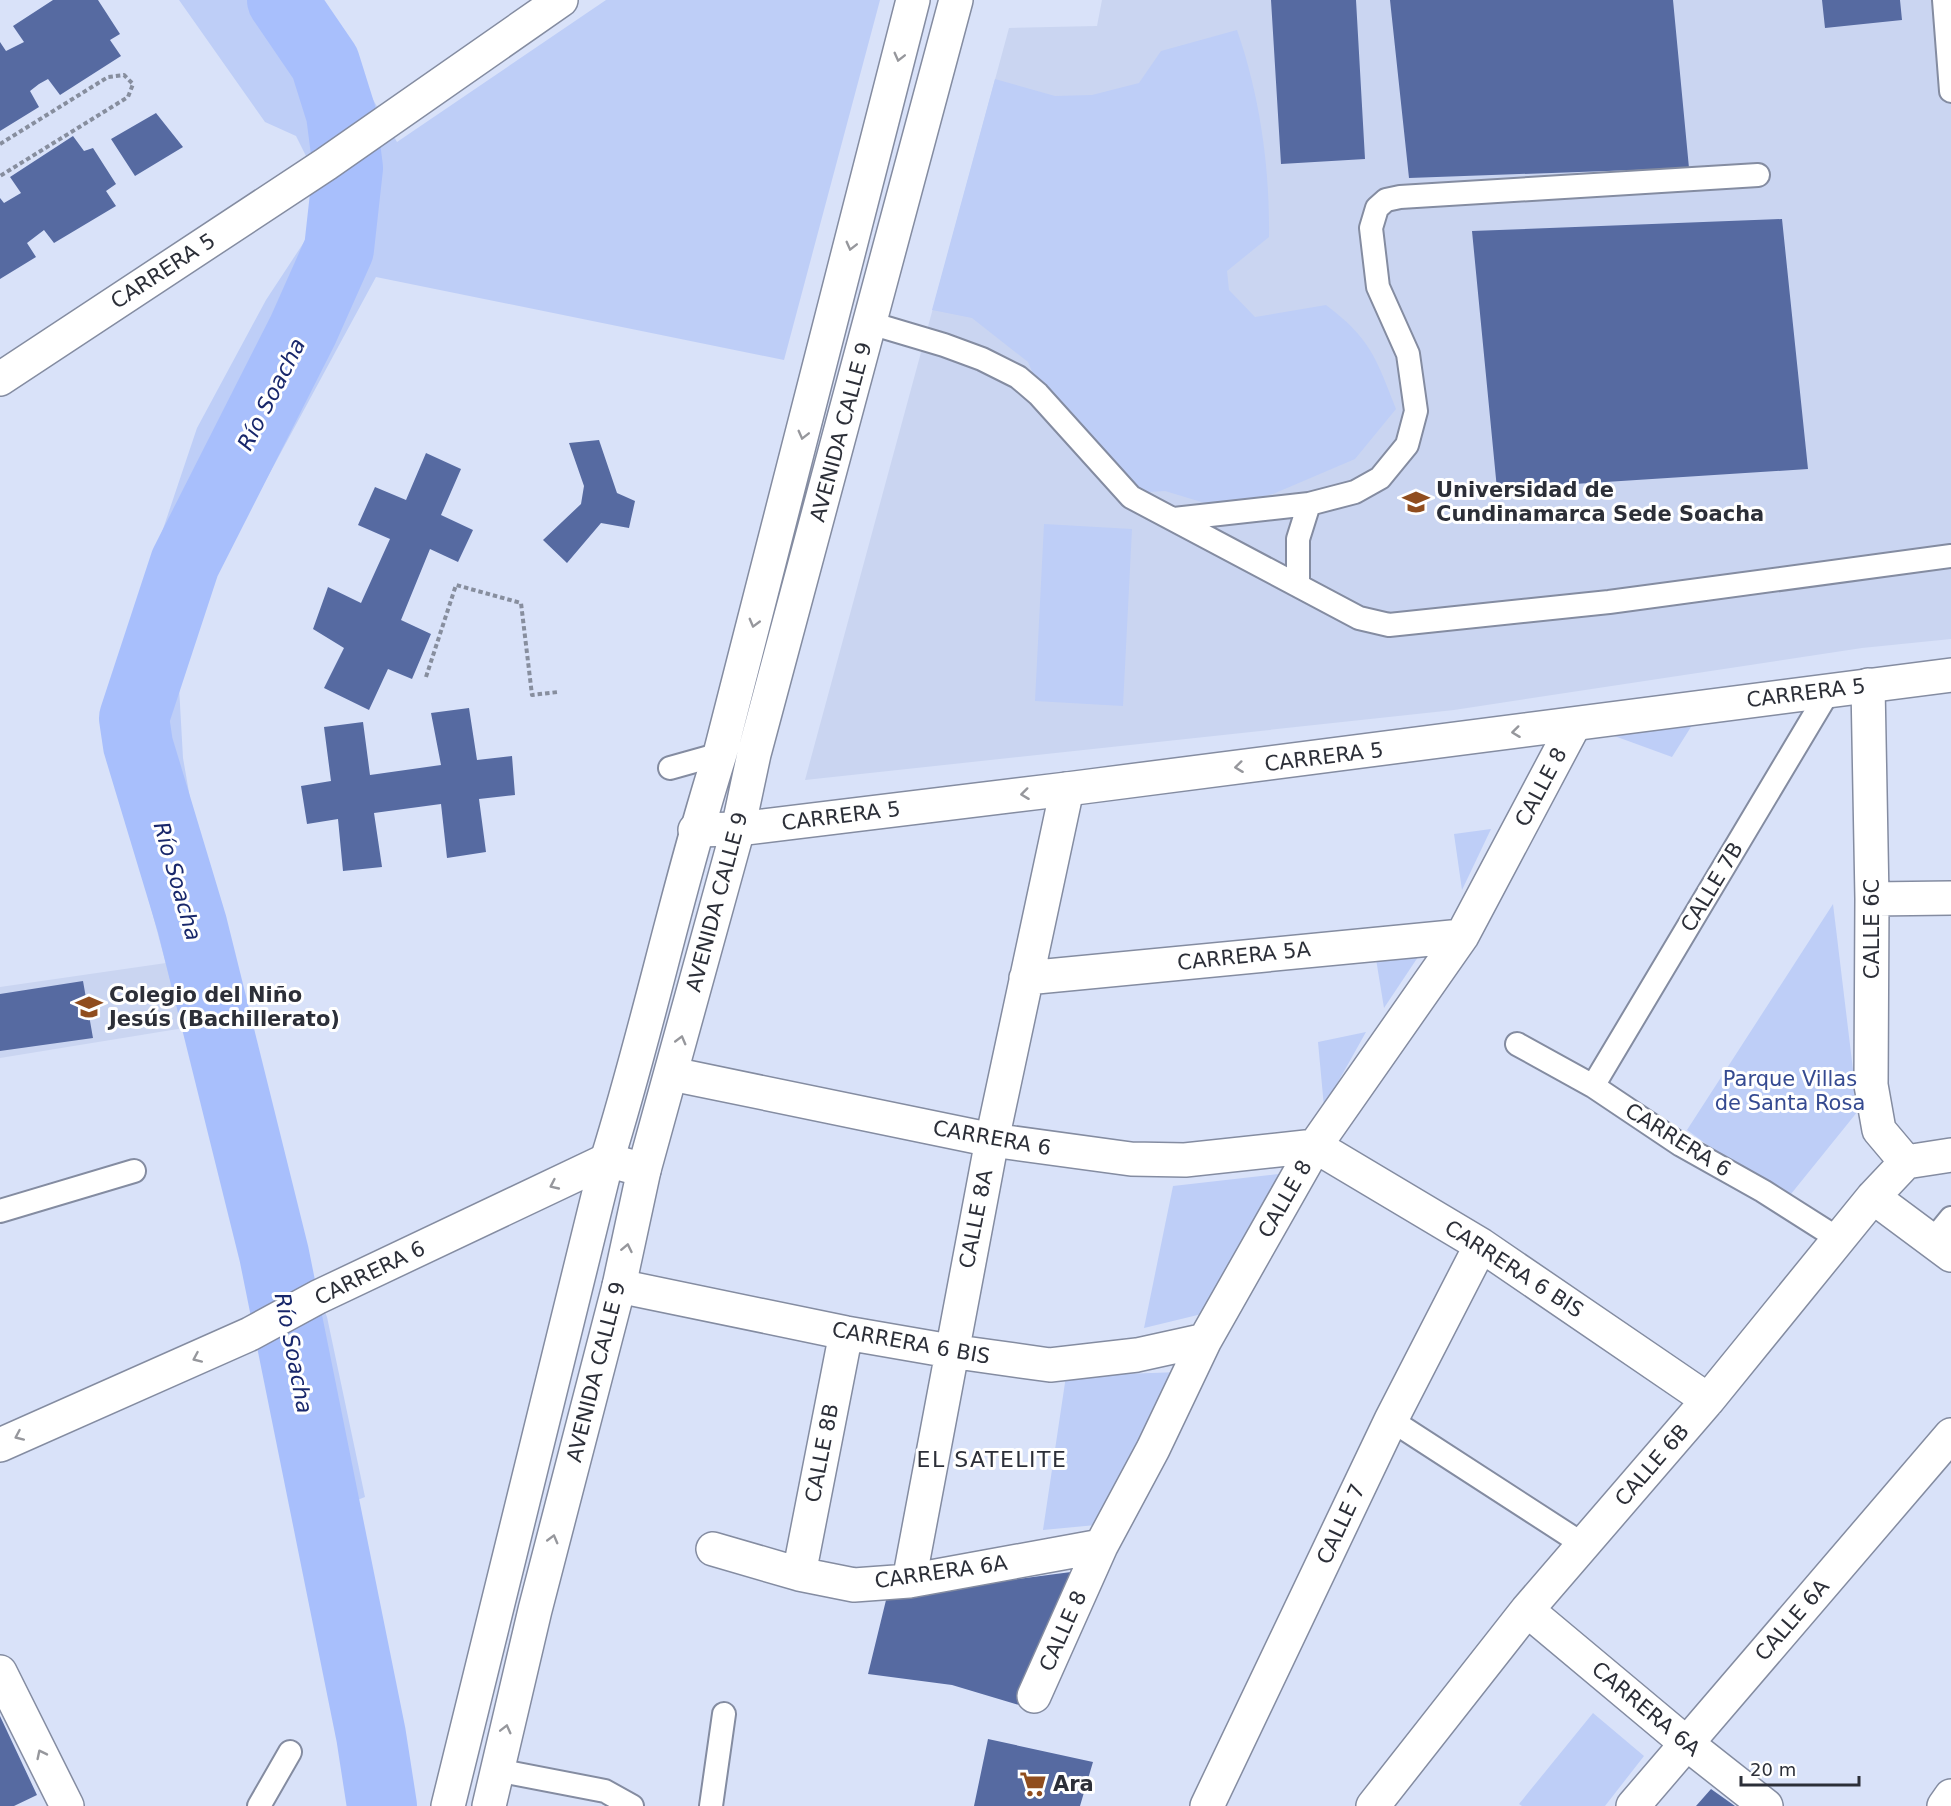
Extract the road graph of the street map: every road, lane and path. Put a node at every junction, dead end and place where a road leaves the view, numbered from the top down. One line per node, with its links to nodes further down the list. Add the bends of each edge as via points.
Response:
1 (561, 0): 10 (street, CARRERA 5, via 326,164)
2 (913, 0): 21 (street, AVENIDA CALLE 9, one-way to 21)
3 (956, 0): 9 (street, AVENIDA CALLE 9)
4 (1944, 0): 5 (lane)
5 (1951, 91)
6 (0, 144): 8 (path, via 108,77 124,75 133,84 128,97)
7 (1758, 175): 11 (lane, via 1400,196 1386,200 1377,208 1371,228 1378,287 1408,354 1416,411 1407,445 1380,478 1355,492)
8 (0, 176)
9 (870, 323): 12 (lane, via 945,345 1018,377 1131,497); 24 (street, AVENIDA CALLE 9, via 754,754)
10 (0, 379)
11 (1309, 504): 12 (lane); 14 (lane, via 1298,539)
12 (1174, 519): 14 (lane)
13 (1951, 556): 14 (lane, via 1609,602 1389,625 1359,618)
14 (1298, 584)
15 (1951, 675): 17 (street, CARRERA 5)
16 (426, 676): 19 (path, via 456,585 521,603 532,695)
17 (1868, 685): 18 (street, CARRERA 5); 27 (street, CALLE 6C)
18 (1830, 689): 20 (street, CARRERA 5); 32 (lane, CALLE 7B)
19 (558, 692)
20 (1574, 725): 23 (street, CARRERA 5, one-way to 23); 28 (street, CALLE 8)
21 (720, 754): 22 (lane); 25 (street, AVENIDA CALLE 9)
22 (670, 768)
23 (1067, 789): 24 (street, CARRERA 5, one-way to 24); 29 (street, CALLE 8A)
24 (738, 829): 25 (street, CARRERA 5); 31 (street, AVENIDA CALLE 9, one-way to 24)
25 (696, 830): 36 (street, AVENIDA CALLE 9, via 635,1070)
26 (1951, 898): 27 (street)
27 (1872, 899): 37 (street, CALLE 6C, via 1871,1085 1880,1130)
28 (1462, 936): 29 (street, CARRERA 5A); 34 (street, CALLE 8)
29 (1026, 978): 33 (street, CALLE 8A)
30 (1517, 1044): 32 (lane, CARRERA 6)
31 (672, 1074): 33 (street, CARRERA 6); 38 (street, AVENIDA CALLE 9)
32 (1593, 1086): 42 (lane, CARRERA 6, via 1681,1145)
33 (992, 1140): 34 (street, CARRERA 6, via 1131,1159 1185,1160); 48 (street, CALLE 8A)
34 (1316, 1146): 44 (street, CARRERA 6 BIS); 47 (street, CALLE 8)
35 (1951, 1155): 37 (street)
36 (607, 1160): 38 (street); 52 (street, CARRERA 6, one-way to 52, via 318,1297 250,1334); 68 (street, AVENIDA CALLE 9)
37 (1906, 1162): 40 (street, CALLE 6B)
38 (644, 1170): 45 (street, AVENIDA CALLE 9, one-way to 38)
39 (134, 1171): 41 (lane)
40 (1873, 1197): 42 (street, CALLE 6B); 43 (street)
41 (0, 1211)
42 (1837, 1238): 49 (street, CALLE 6B)
43 (1945, 1238)
44 (1481, 1245): 49 (street, CARRERA 6 BIS); 50 (street, CALLE 7)
45 (619, 1286): 46 (street, CARRERA 6 BIS); 64 (street, AVENIDA CALLE 9, one-way to 45)
46 (846, 1333): 48 (street, CARRERA 6 BIS); 56 (street, CALLE 8B)
47 (1205, 1340): 48 (street, CARRERA 6 BIS, via 1137,1355 1050,1365); 54 (street, CALLE 8)
48 (950, 1351): 57 (street, CALLE 8A)
49 (1708, 1400): 53 (street, CALLE 6B)
50 (1391, 1420): 53 (lane); 72 (street, CALLE 7)
51 (1951, 1435): 62 (street, CALLE 6A)
52 (0, 1445)
53 (1584, 1545): 58 (street, CALLE 6B)
54 (1101, 1546): 57 (street, CARRERA 6A); 60 (street, CALLE 8)
55 (713, 1549): 56 (street, CARRERA 6A)
56 (799, 1574): 57 (street, CARRERA 6A, via 854,1585)
57 (909, 1581)
58 (1527, 1610): 62 (street, CARRERA 6A); 73 (street, CALLE 6B)
59 (0, 1672): 66 (street, one-way to 59)
60 (1034, 1696)
61 (723, 1714): 71 (lane)
62 (1686, 1743): 74 (street, CALLE 6A); 75 (street, CARRERA 6A)
63 (290, 1752): 67 (lane)
64 (496, 1770): 69 (street, AVENIDA CALLE 9); 70 (lane, via 605,1791)
65 (1951, 1796): 76 (street)
66 (67, 1806)
67 (260, 1806)
68 (448, 1806)
69 (489, 1806)
70 (632, 1806)
71 (711, 1806)
72 (1208, 1806)
73 (1373, 1806)
74 (1634, 1806)
75 (1766, 1806)
76 (1944, 1806)

